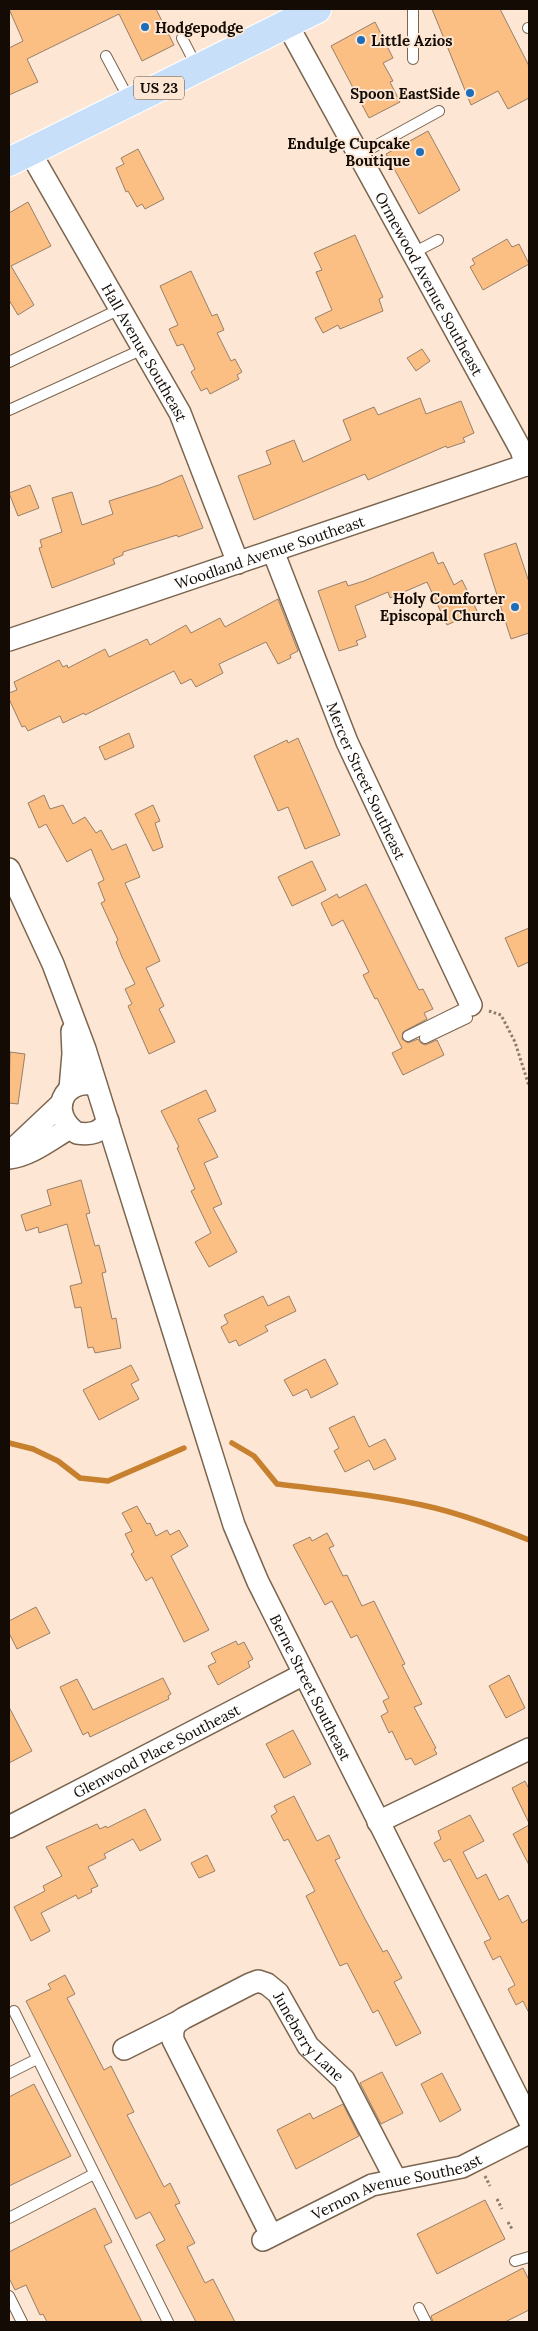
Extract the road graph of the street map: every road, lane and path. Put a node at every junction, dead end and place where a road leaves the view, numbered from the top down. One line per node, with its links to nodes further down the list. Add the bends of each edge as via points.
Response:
1 (317, 9): 3 (highway, US 23)
2 (413, 9): 6 (lane)
3 (287, 24): 7 (highway, US 23); 10 (street, Ormewood Avenue Southeast)
4 (182, 38): 7 (lane)
5 (106, 56): 8 (lane)
6 (413, 59)
7 (198, 68): 8 (highway, US 23)
8 (130, 102): 11 (highway, US 23)
9 (439, 111): 10 (lane)
10 (359, 155): 13 (street, Ormewood Avenue Southeast)
11 (19, 157): 14 (street, Hall Avenue Southeast)
12 (438, 240): 13 (lane)
13 (413, 253): 18 (street, Ormewood Avenue Southeast)
14 (120, 309): 15 (street, Hall Avenue Southeast); 16 (lane)
15 (143, 349): 17 (lane); 20 (street, Hall Avenue Southeast, via 180,413)
16 (9, 362)
17 (9, 410)
18 (528, 465): 19 (street, Woodland Avenue Southeast)
19 (273, 551): 20 (street, Woodland Avenue Southeast); 23 (street, Mercer Street Southeast, via 347,742)
20 (238, 563): 21 (street, Woodland Avenue Southeast)
21 (9, 640)
22 (9, 869): 24 (street, Berne Street Southeast, via 53,964)
23 (467, 1007): 25 (lane); 26 (lane, via 467,1018); 28 (path, via 501,1015)
24 (70, 1011): 27 (street, Berne Street Southeast); 29 (street, Berne Street Southeast, via 73,1054)
25 (408, 1036)
26 (425, 1038)
27 (96, 1085): 29 (street, via 87,1083); 30 (street, Berne Street Southeast)
28 (529, 1086)
29 (66, 1096): 31 (street, Berne Street Southeast, via 61,1113); 32 (street)
30 (108, 1121): 31 (street, via 103,1129); 34 (street, Berne Street Southeast)
31 (78, 1131): 33 (street); 34 (street, Berne Street Southeast, via 107,1154)
32 (9, 1153)
33 (9, 1158)
34 (142, 1232): 35 (street, Berne Street Southeast, via 234,1525 258,1582)
35 (304, 1674): 37 (street, Berne Street Southeast); 38 (street, Glenwood Place Southeast)
36 (529, 1749): 37 (street)
37 (378, 1822): 44 (street, Berne Street Southeast)
38 (9, 1827)
39 (14, 2011): 42 (lane)
40 (176, 2023): 41 (street, Juneberry Lane); 48 (street, Juneberry Lane, via 250,1984 258,1981 267,1984 278,1992 308,2046 344,2080); 48 (street, Vernon Avenue Southeast, via 172,2030 173,2040 267,2238 372,2185)
41 (124, 2049)
42 (37, 2059): 43 (lane); 46 (lane)
43 (9, 2073)
44 (529, 2120)
45 (529, 2133): 48 (street, Vernon Avenue Southeast, via 462,2167)
46 (94, 2174): 52 (lane); 60 (lane)
47 (485, 2176): 49 (path)
48 (396, 2180)
49 (490, 2186)
50 (496, 2199): 51 (path)
51 (502, 2209)
52 (9, 2218)
53 (508, 2222): 54 (path)
54 (512, 2229)
55 (529, 2257): 56 (lane)
56 (515, 2261)
57 (9, 2296): 59 (lane)
58 (419, 2308): 61 (lane)
59 (22, 2322)
60 (168, 2322)
61 (426, 2322)

